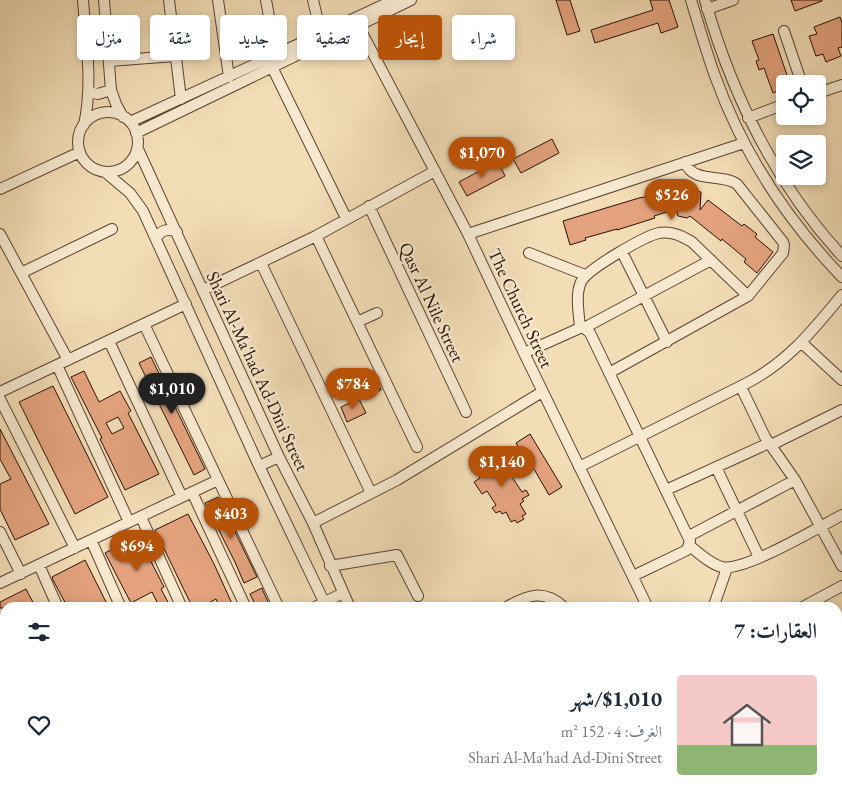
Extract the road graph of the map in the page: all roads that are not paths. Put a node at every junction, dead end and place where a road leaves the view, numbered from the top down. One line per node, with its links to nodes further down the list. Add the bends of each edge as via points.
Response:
1 (83, 0): 30 (street)
2 (104, 0): 23 (street)
3 (168, 0): 12 (street)
4 (218, 0): 26 (street)
5 (266, 0): 13 (street)
6 (313, 0): 14 (street)
7 (394, 0): 15 (street)
8 (411, 0): 16 (street)
9 (691, 0): 37 (street, via 715,78)
10 (733, 0): 11 (street)
11 (706, 4): 33 (street)
12 (170, 15)
13 (269, 15)
14 (317, 15)
15 (362, 15)
16 (368, 20)
17 (784, 31): 25 (street)
18 (368, 44): 41 (street, The Church Street)
19 (297, 55): 24 (street)
20 (150, 58): 23 (street)
21 (176, 60): 31 (street)
22 (265, 60): 26 (street)
23 (109, 61): 28 (street)
24 (272, 67): 36 (street); 45 (street)
25 (799, 75)
26 (229, 77): 31 (street)
27 (842, 85): 29 (street)
28 (111, 90): 30 (street, via 98,94); 34 (street)
29 (826, 90)
30 (89, 92): 35 (street)
31 (181, 99): 34 (street)
32 (776, 107): 33 (street)
33 (748, 118): 54 (street, via 791,192)
34 (127, 119): 35 (street, via 111,113 99,114); 36 (street)
35 (84, 125): 39 (street, via 79,136)
36 (136, 133): 38 (street)
37 (744, 143): 40 (street); 59 (street, via 792,218)
38 (138, 149): 42 (street, via 128,165 118,171); 47 (street, Shari Al-Ma'had Ad-Dini Street)
39 (80, 152): 42 (street, via 89,165); 43 (street)
40 (685, 162): 49 (street); 63 (street, via 695,174 729,179 737,184 783,242 783,253)
41 (435, 171): 44 (street); 49 (street, The Church Street)
42 (106, 172): 51 (street, Shari Al-Ma'had Ad-Dini Street, via 137,202)
43 (0, 189)
44 (368, 206): 45 (street); 82 (street, Qasr Al Nile Street)
45 (346, 218): 50 (street)
46 (112, 229): 57 (street)
47 (177, 232): 51 (street, via 166,230); 60 (street, Shari Al-Ma'had Ad-Dini Street)
48 (0, 234): 57 (street)
49 (468, 234): 72 (street, The Church Street)
50 (316, 236): 56 (street); 66 (street)
51 (156, 239): 64 (street, Shari Al-Ma'had Ad-Dini Street)
52 (622, 252): 55 (street, via 647,238 670,233 692,242); 58 (street); 62 (street)
53 (529, 253): 58 (street)
54 (842, 256)
55 (711, 260): 62 (street); 63 (street)
56 (261, 263): 60 (street); 93 (street)
57 (21, 272): 73 (street)
58 (585, 275): 68 (street, via 578,296)
59 (842, 277)
60 (203, 290): 86 (street, Shari Al-Ma'had Ad-Dini Street)
61 (842, 294): 71 (street)
62 (644, 296): 68 (street); 70 (street)
63 (748, 296): 70 (street)
64 (186, 304): 67 (street); 87 (street, Shari Al-Ma'had Ad-Dini Street)
65 (376, 313): 66 (street)
66 (356, 322): 85 (street)
67 (144, 324): 69 (street); 90 (street)
68 (582, 328): 72 (street); 75 (street, via 590,334)
69 (109, 341): 73 (street); 94 (street)
70 (667, 342): 75 (street)
71 (802, 343): 76 (street); 77 (street, via 771,370)
72 (524, 353): 79 (street, The Church Street)
73 (68, 360): 74 (street)
74 (56, 366): 78 (street); 98 (street)
75 (609, 373): 83 (street)
76 (842, 380)
77 (740, 387): 83 (street); 84 (street)
78 (0, 392)
79 (542, 392): 88 (street, The Church Street); 93 (street)
80 (0, 399): 104 (street)
81 (842, 410): 84 (street)
82 (466, 412)
83 (640, 437): 88 (street); 92 (street)
84 (770, 444): 89 (street); 91 (street)
85 (417, 447)
86 (279, 457): 87 (street); 99 (street, Shari Al-Ma'had Ad-Dini Street)
87 (259, 466): 121 (street, Shari Al-Ma'had Ad-Dini Street)
88 (579, 467): 111 (street, The Church Street)
89 (716, 468): 92 (street); 95 (street)
90 (218, 480): 94 (street); 120 (street)
91 (795, 480): 95 (street); 100 (street)
92 (666, 490): 103 (street)
93 (371, 493): 99 (street)
94 (187, 495): 97 (street); 119 (street)
95 (737, 511): 103 (street); 105 (street)
96 (842, 515): 100 (street)
97 (141, 517): 98 (street); 118 (street)
98 (129, 522): 102 (street)
99 (313, 523): 107 (street, Shari Al-Ma'had Ad-Dini Street)
100 (820, 526): 105 (street); 108 (street)
101 (0, 532): 110 (street)
102 (91, 540): 104 (street); 117 (street)
103 (689, 541): 109 (street, via 711,562); 111 (street, via 683,552)
104 (75, 548): 106 (street)
105 (759, 557): 109 (street)
106 (39, 565): 110 (street); 116 (street)
107 (330, 566): 114 (street, Shari Al-Ma'had Ad-Dini Street); 115 (street, via 397,555)
108 (842, 566)
109 (727, 568): 127 (street)
110 (21, 574): 112 (street)
111 (633, 576): 126 (street, The Church Street)
112 (0, 584)
113 (842, 586): 128 (street)
114 (343, 593): 122 (street); 123 (street, Shari Al-Ma'had Ad-Dini Street)
115 (418, 596)
116 (55, 602)
117 (118, 602)
118 (179, 602)
119 (243, 602)
120 (276, 602)
121 (325, 602)
122 (330, 602)
123 (347, 602)
124 (515, 602): 125 (street, via 540,595)
125 (558, 602)
126 (645, 602)
127 (716, 602)
128 (818, 602)

